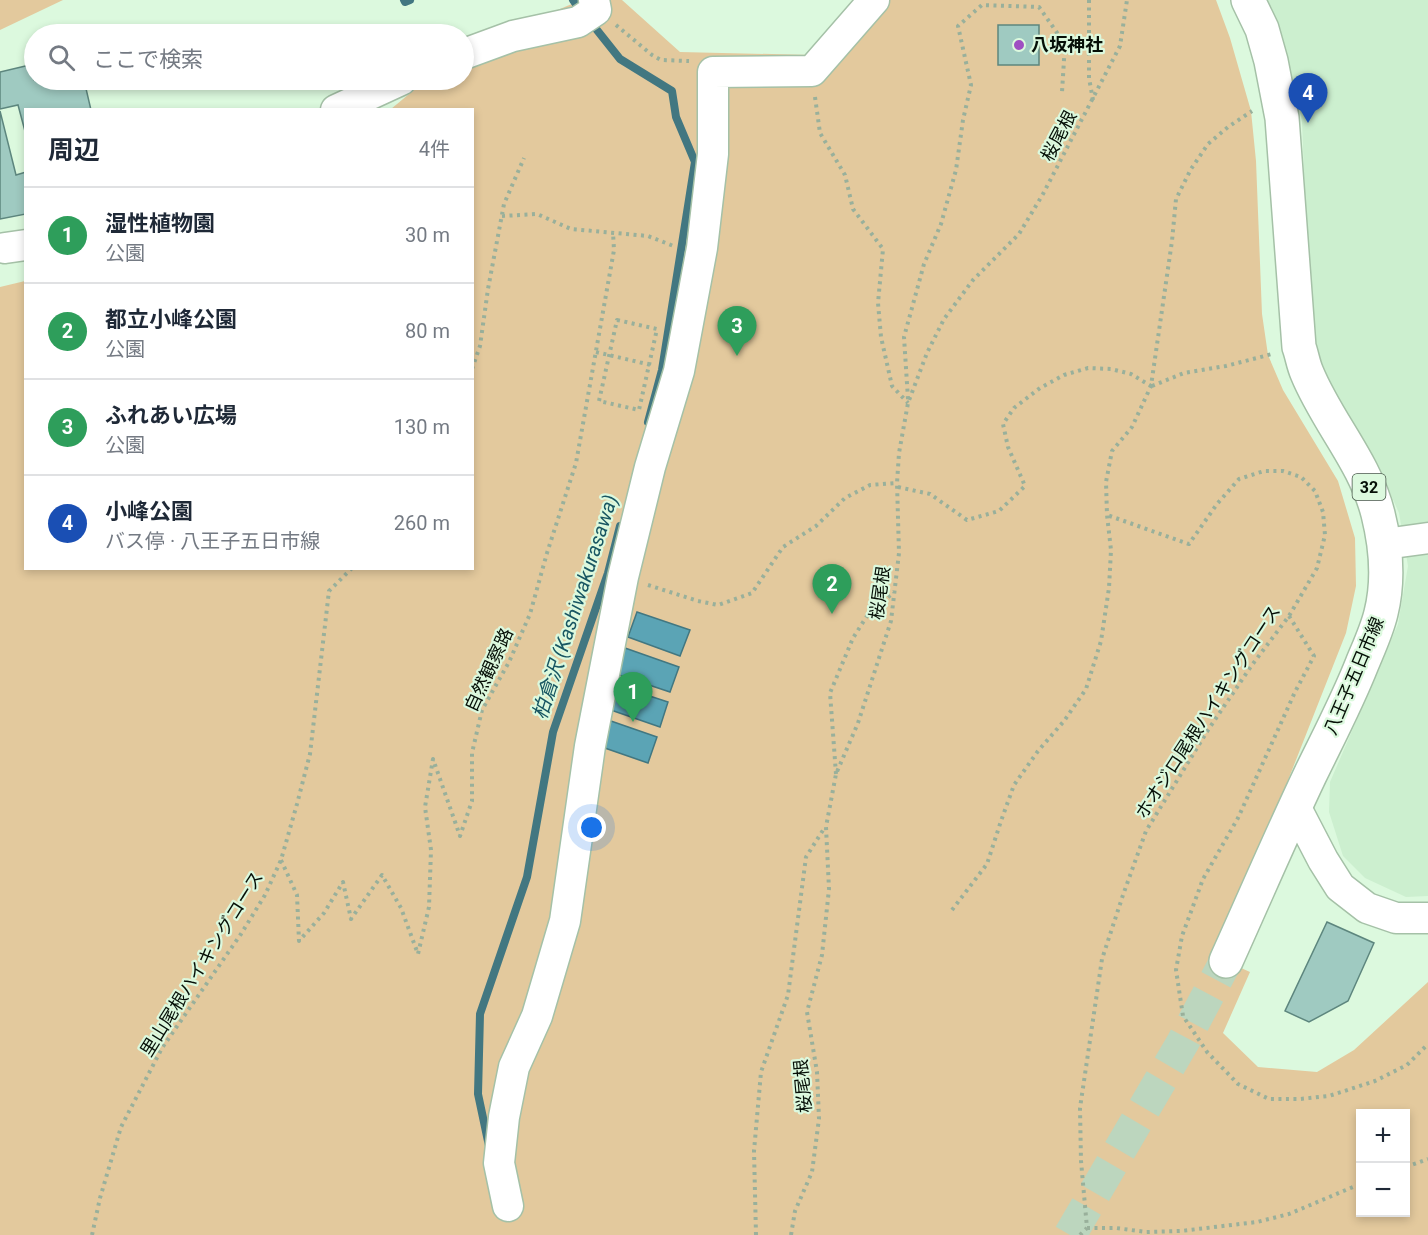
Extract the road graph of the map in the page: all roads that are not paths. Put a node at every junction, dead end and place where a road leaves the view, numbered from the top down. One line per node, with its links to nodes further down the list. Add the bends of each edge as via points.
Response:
1 (594, 0): 4 (street, via 596,10 578,22 513,36)
2 (874, 0): 12 (street, via 812,71 713,72 713,154 702,248 679,371 623,577 590,746 566,921 537,1016 514,1067 499,1163)
3 (1248, 0): 8 (main road, 八王子五日市線 / 32, via 1262,29 1282,118 1299,346 1320,399 1369,487)
4 (474, 50)
5 (379, 90): 6 (street)
6 (340, 108)
7 (1428, 538): 8 (street)
8 (1385, 544): 9 (main road, 八王子五日市線 / 32, via 1382,612 1350,694)
9 (1295, 806): 10 (street, via 1340,887 1367,908 1396,918); 11 (main road, 八王子五日市線 / 32)
10 (1428, 918)
11 (1226, 961)
12 (508, 1206)

